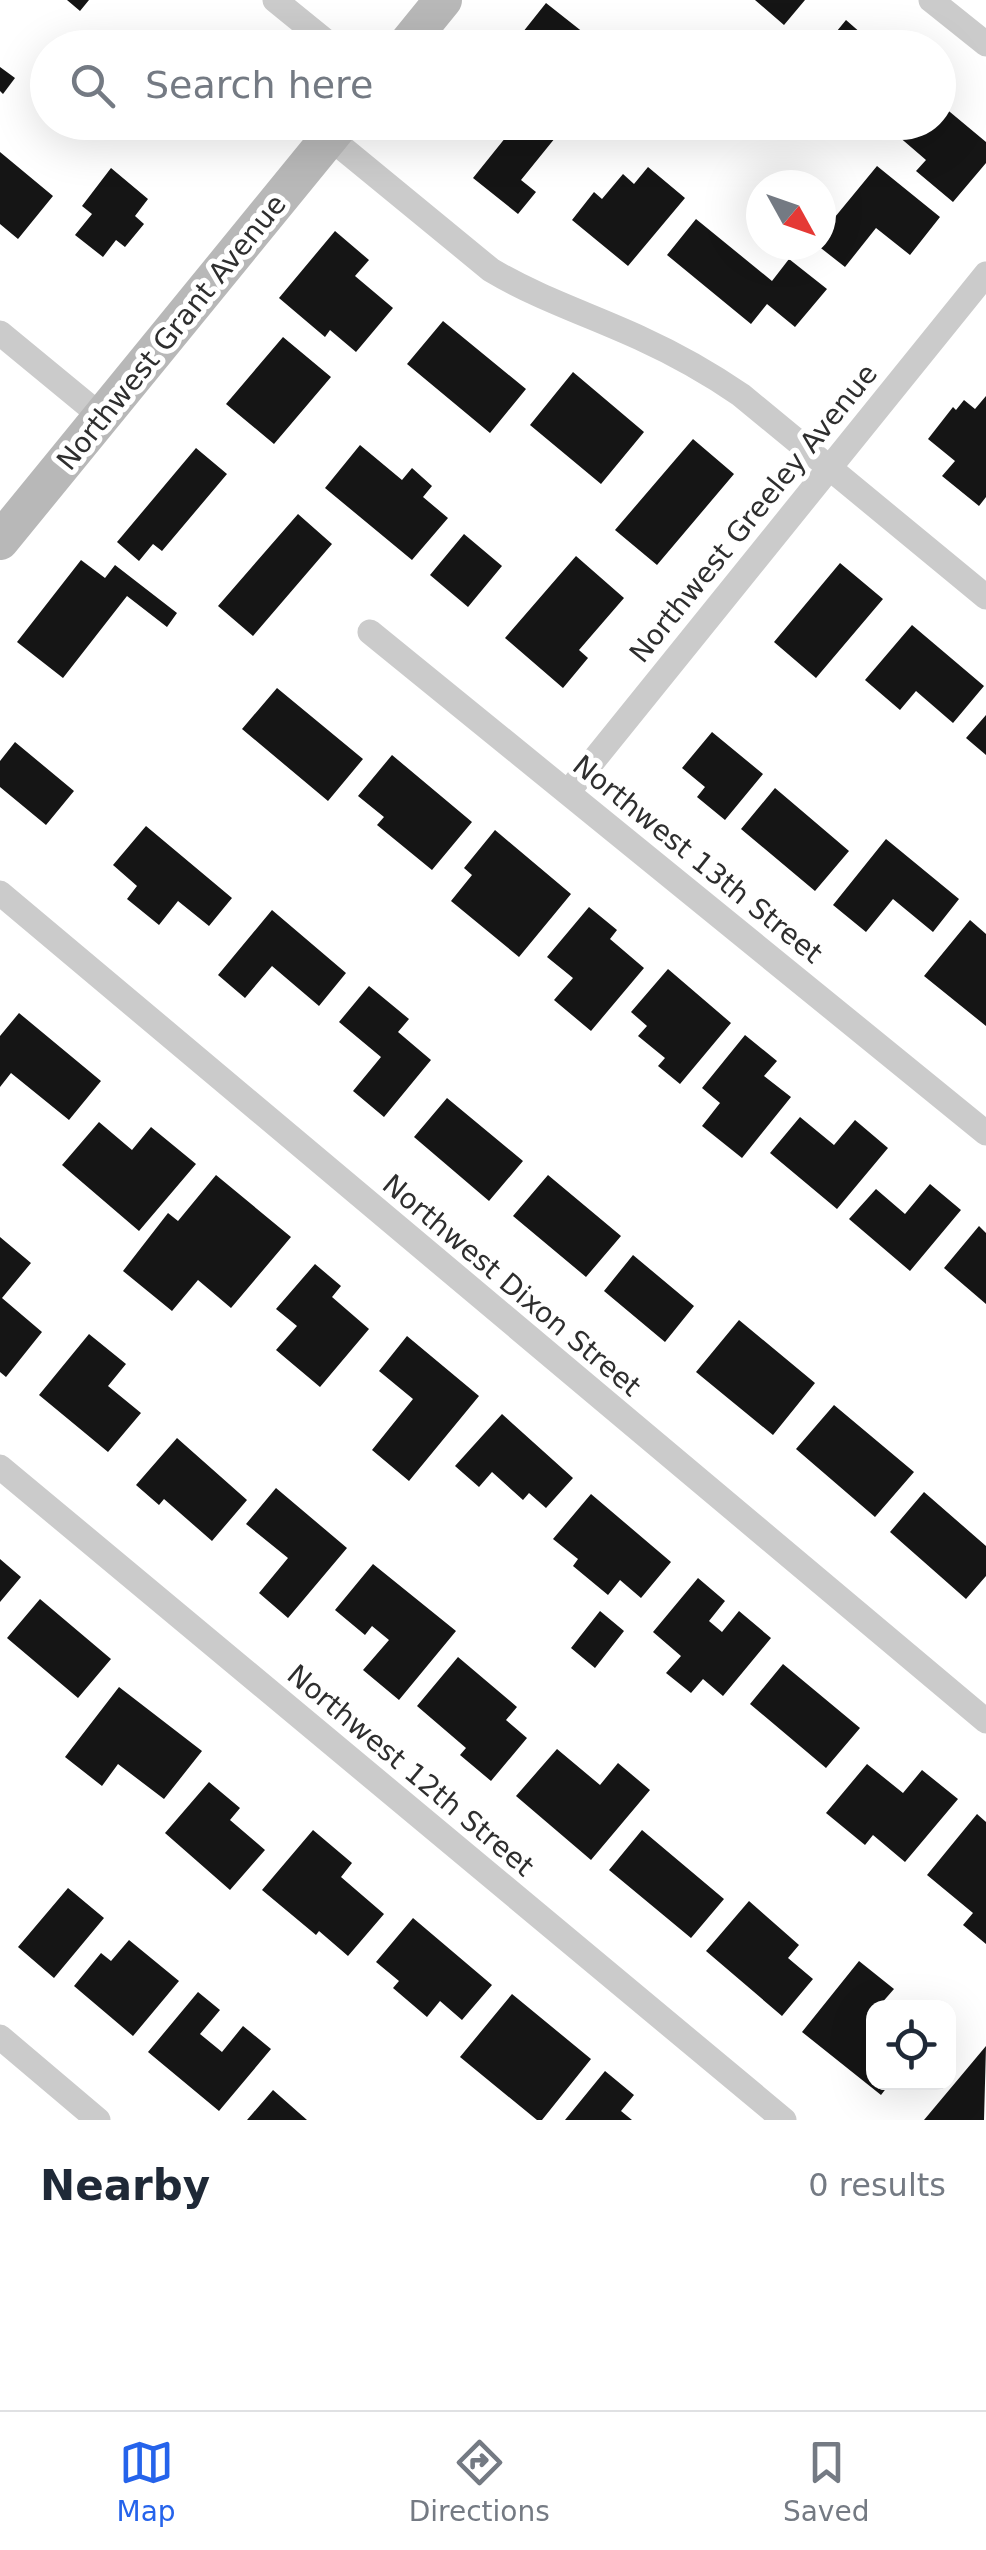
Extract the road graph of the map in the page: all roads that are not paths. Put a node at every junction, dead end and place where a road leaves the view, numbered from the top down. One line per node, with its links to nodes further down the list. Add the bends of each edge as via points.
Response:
1 (275, 0): 4 (street)
2 (443, 0): 5 (main road)
3 (931, 0): 6 (street)
4 (312, 30)
5 (419, 30)
6 (986, 44)
7 (328, 140): 11 (main road, Northwest Grant Avenue)
8 (347, 140): 12 (street, via 491,270 701,368)
9 (986, 274): 12 (street, Northwest Greeley Avenue)
10 (0, 333): 11 (street)
11 (102, 417): 13 (main road, Northwest Grant Avenue)
12 (829, 468): 14 (street); 16 (street, Northwest Greeley Avenue)
13 (0, 541)
14 (986, 596)
15 (370, 632): 16 (street, Northwest 13th Street)
16 (568, 792): 18 (street, Northwest 13th Street)
17 (0, 893): 20 (street, Northwest Dixon Street)
18 (986, 1134)
19 (0, 1467): 23 (street, Northwest 12th Street)
20 (986, 1722)
21 (0, 2037): 22 (street)
22 (98, 2120)
23 (784, 2120)

